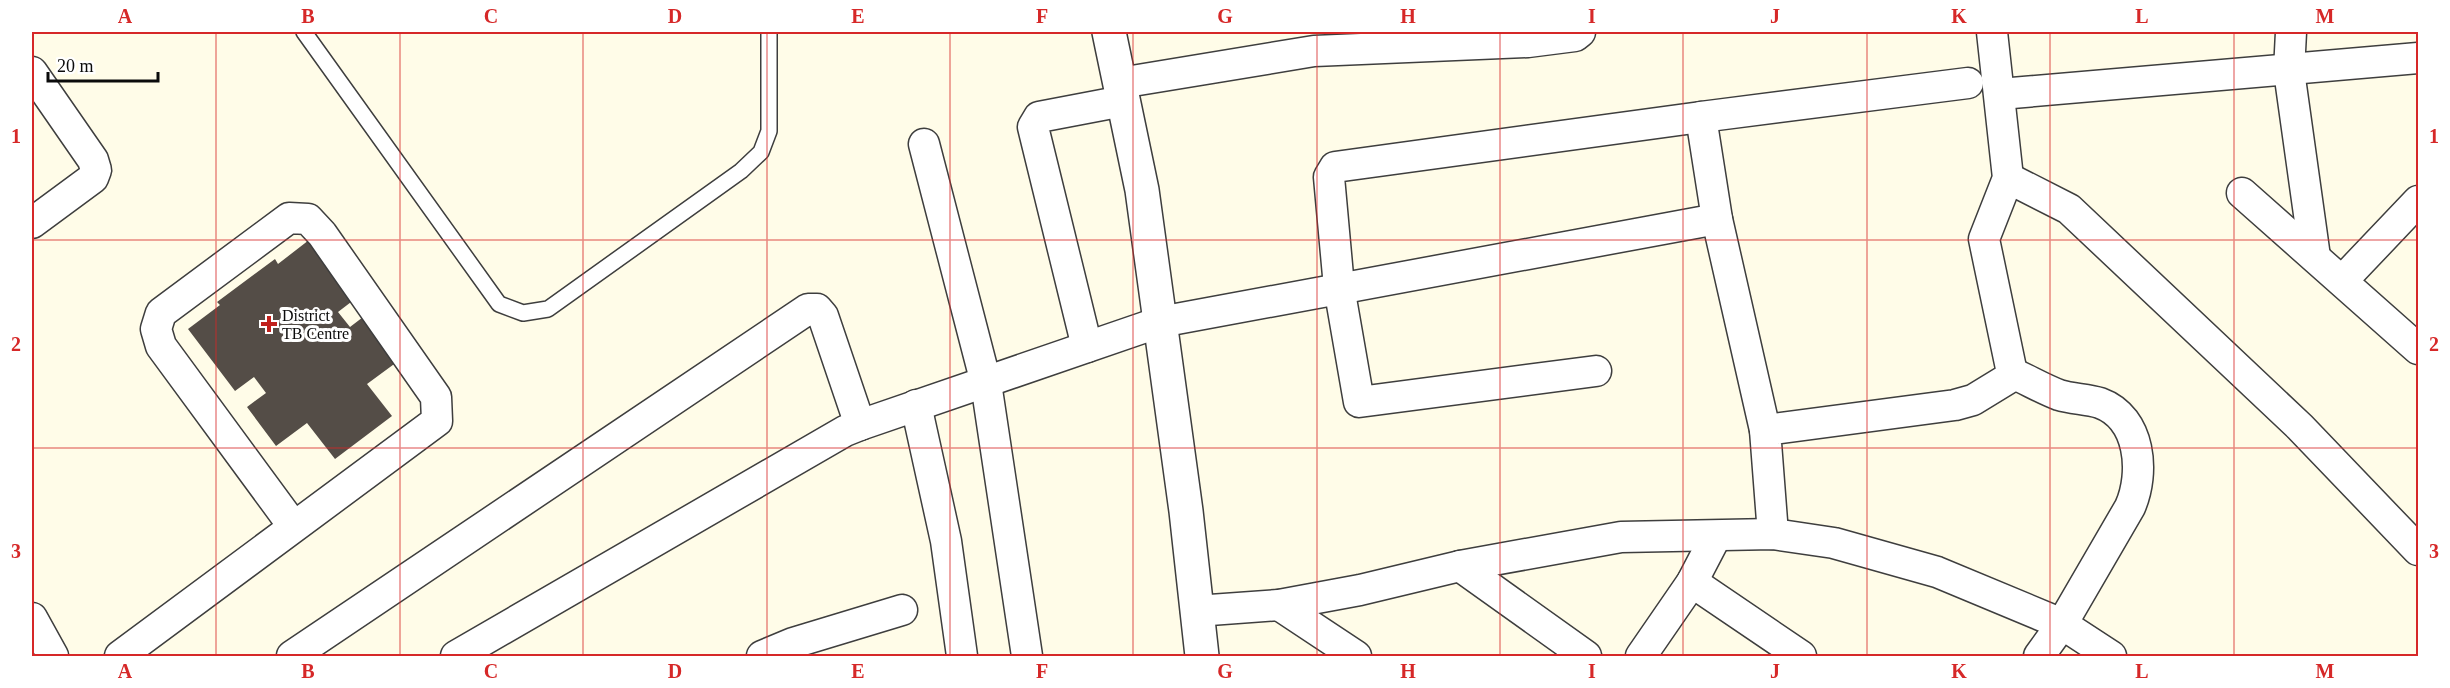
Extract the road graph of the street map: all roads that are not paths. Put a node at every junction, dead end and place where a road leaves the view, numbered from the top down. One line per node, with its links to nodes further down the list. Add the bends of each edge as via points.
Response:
1 (304, 32): 2 (lane, via 500,304 523,313 548,309 741,171 761,152 769,131)
2 (769, 32)
3 (1109, 32): 12 (street)
4 (1580, 32): 7 (street, via 1528,42)
5 (1992, 32): 13 (street)
6 (2291, 32): 9 (street)
7 (1312, 41): 12 (street)
8 (2418, 58): 9 (street)
9 (2289, 70): 13 (street); 21 (street)
10 (32, 72): 20 (street, via 96,170 93,178)
11 (1968, 83): 14 (street)
12 (1122, 92): 24 (street, via 1142,190); 25 (street, via 1039,117 1033,127)
13 (2000, 94): 16 (street)
14 (1701, 117): 19 (street); 23 (street, via 1335,167 1329,177)
15 (924, 144): 29 (street)
16 (2008, 178): 28 (street, via 1984,239); 36 (street, via 2069,209 2300,427)
17 (2242, 193): 21 (street)
18 (2418, 201): 22 (street)
19 (1717, 219): 23 (street); 32 (street)
20 (32, 223)
21 (2315, 257): 22 (street)
22 (2342, 281): 26 (street)
23 (1340, 287): 24 (street); 27 (street, via 1359,402)
24 (1160, 322): 25 (street); 41 (street)
25 (1087, 347): 29 (street)
26 (2418, 349)
27 (1596, 371)
28 (2012, 373): 32 (street, via 1973,400 1955,405); 43 (street, via 2061,395 2102,404 2122,418 2134,436 2138,461 2136,493)
29 (986, 382): 30 (street); 51 (street)
30 (916, 405): 31 (street); 50 (street, via 946,541)
31 (860, 425): 44 (street, via 844,431); 47 (street, via 823,316 817,309 808,309)
32 (1765, 430): 34 (street)
33 (294, 527): 33 (street, via 437,421 436,397 322,234 308,219 290,218 161,313 156,329 161,346); 46 (street)
34 (1773, 534): 35 (street); 43 (street, via 1834,543 1937,572)
35 (1716, 536): 37 (street, via 1621,537); 38 (street)
36 (2418, 550)
37 (1460, 566): 39 (street); 54 (street)
38 (1692, 582): 55 (street); 56 (street)
39 (1279, 605): 41 (street); 53 (street)
40 (902, 610): 49 (street, via 793,643)
41 (1196, 611): 52 (street)
42 (32, 618): 45 (street)
43 (2062, 624): 57 (street); 58 (street)
44 (501, 644): 48 (street)
45 (53, 657)
46 (120, 657)
47 (292, 657)
48 (456, 657)
49 (762, 657)
50 (962, 657)
51 (1026, 657)
52 (1202, 657)
53 (1356, 657)
54 (1586, 657)
55 (1641, 657)
56 (1801, 657)
57 (2039, 657)
58 (2111, 657)

